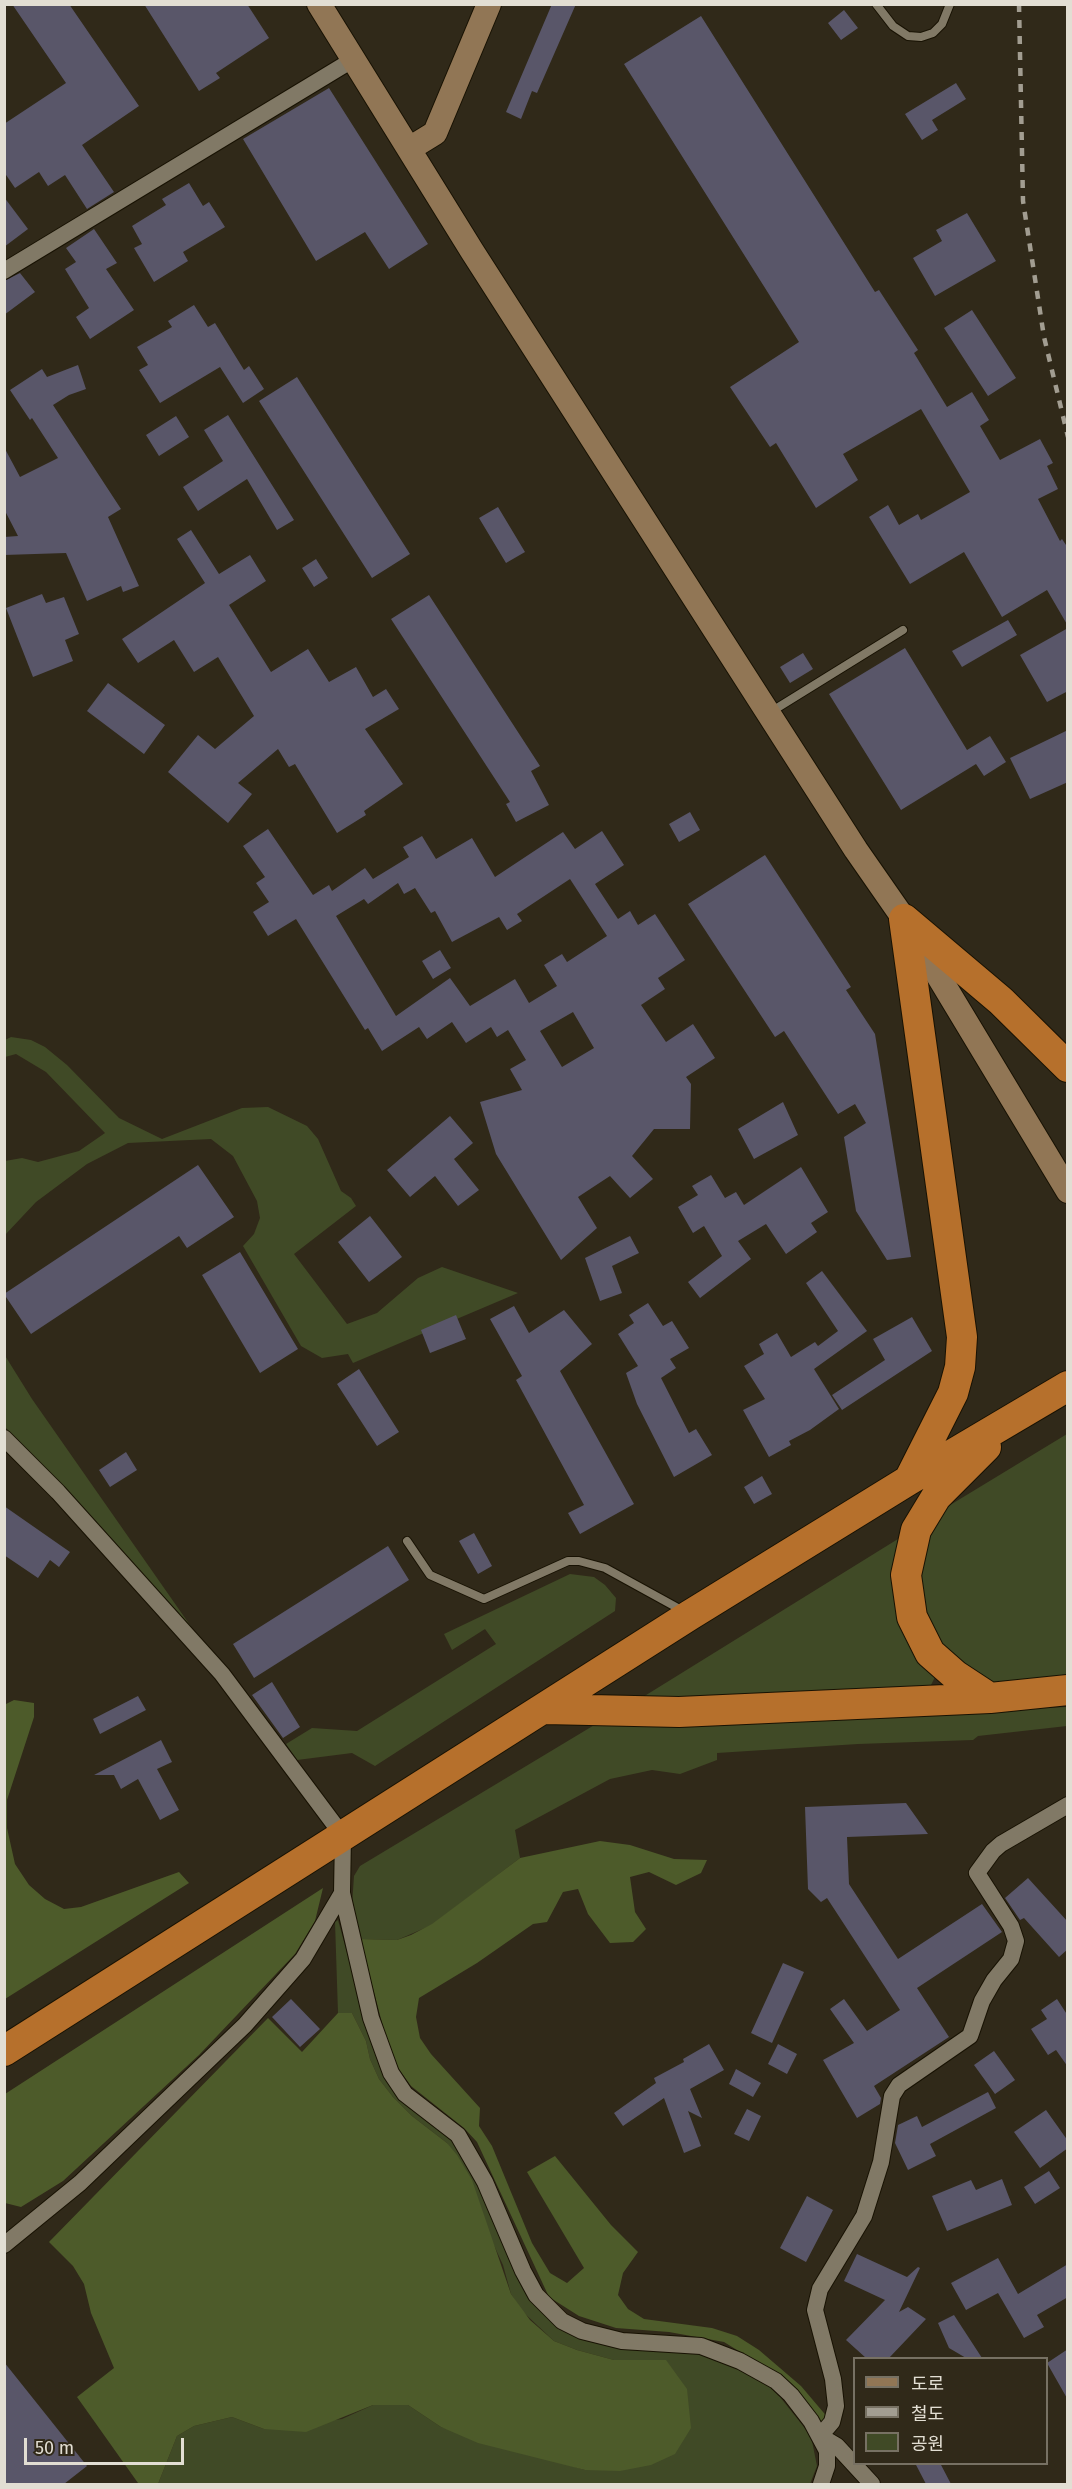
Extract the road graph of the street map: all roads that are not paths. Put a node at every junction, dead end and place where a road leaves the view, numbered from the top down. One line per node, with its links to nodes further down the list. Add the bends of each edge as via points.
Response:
1 (319, 4): 5 (main road)
2 (489, 4): 6 (main road, via 435,133)
3 (876, 4): 4 (lane, via 893,26 908,36 921,37 942,24)
4 (950, 4)
5 (354, 59): 6 (main road); 7 (street)
6 (409, 149): 9 (main road)
7 (4, 271)
8 (903, 630): 9 (lane)
9 (769, 713): 10 (main road)
10 (904, 919): 11 (highway, via 1001,1001); 12 (main road); 16 (highway, via 962,1337 953,1393)
11 (1068, 1067)
12 (1068, 1191)
13 (1068, 1386): 14 (highway)
14 (1015, 1418): 16 (highway); 20 (highway, via 936,1497 916,1530 906,1575 912,1617 930,1653)
15 (4, 1438): 23 (street, via 58,1492 222,1674)
16 (909, 1480): 18 (highway)
17 (407, 1541): 18 (lane, via 430,1575 484,1599 568,1561 579,1561 605,1568)
18 (690, 1615): 21 (highway)
19 (1068, 1690): 20 (highway)
20 (990, 1698): 21 (highway, via 678,1712)
21 (545, 1709): 23 (highway)
22 (1068, 1805): 27 (street, via 1001,1844 977,1873 1011,1926 1016,1941 1011,1959 982,2001 970,2036 899,2085 892,2096 890,2121 864,2216 820,2289 815,2310 836,2406 832,2422)
23 (343, 1836): 24 (street); 25 (highway)
24 (342, 1893): 26 (street, via 303,1959 245,2025 80,2183); 27 (street, via 371,2018 391,2073 405,2094 458,2135 485,2182 523,2271 548,2308 562,2321 601,2337 701,2346 740,2361 776,2381 791,2395)
25 (4, 2051)
26 (4, 2245)
27 (820, 2436): 28 (street, via 837,2446); 30 (street, via 827,2451)
28 (853, 2463)
29 (854, 2465): 31 (street)
30 (821, 2484)
31 (872, 2484)

